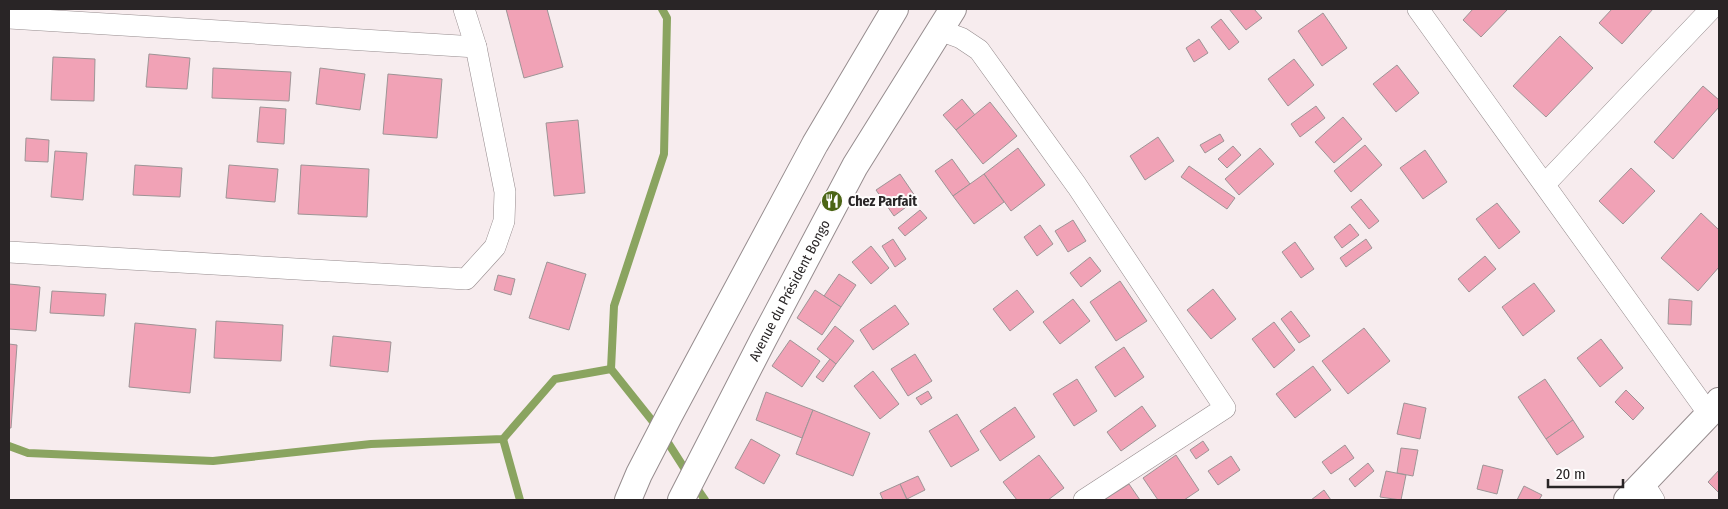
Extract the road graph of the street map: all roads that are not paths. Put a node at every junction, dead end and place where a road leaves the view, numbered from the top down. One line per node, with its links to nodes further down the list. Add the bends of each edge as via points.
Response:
1 (464, 9): 7 (street)
2 (896, 9): 13 (street, via 814,144 669,416)
3 (1711, 9): 8 (street)
4 (1425, 12): 8 (street)
5 (9, 18): 7 (street)
6 (946, 20): 12 (street, Avenue du Président Bongo, via 855,166); 14 (street, via 961,38 979,50 1077,186 1225,408)
7 (476, 47): 9 (street, via 505,192 504,221 495,247 466,279)
8 (1545, 184): 10 (street)
9 (9, 252)
10 (1714, 408): 11 (street)
11 (1641, 495)
12 (682, 498)
13 (628, 500)
14 (1084, 500)

